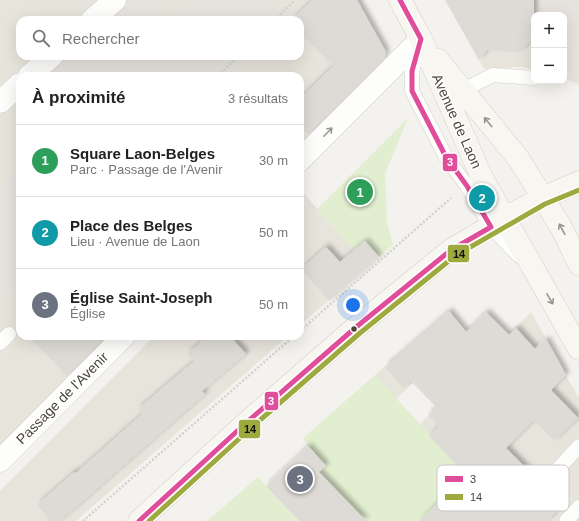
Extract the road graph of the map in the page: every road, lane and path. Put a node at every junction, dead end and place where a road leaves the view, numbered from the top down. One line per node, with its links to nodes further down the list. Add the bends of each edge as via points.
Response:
1 (115, 0): 4 (street)
2 (295, 0): 5 (path)
3 (400, 0): 6 (main road, Avenue de Laon)
4 (97, 16)
5 (279, 16)
6 (421, 38): 13 (main road, Avenue de Laon); 15 (street, one-way to 6); 17 (lane, via 412,71 412,91 446,157); 19 (main road, Avenue de Laon, via 482,178)
7 (47, 60): 9 (street)
8 (234, 60): 10 (path)
9 (34, 72)
10 (222, 72)
11 (531, 78): 13 (lane, via 493,76)
12 (16, 88): 14 (street)
13 (463, 90): 18 (main road, Avenue de Laon, one-way to 13, via 518,158)
14 (0, 102)
15 (304, 156)
16 (579, 182): 18 (main road)
17 (467, 186): 19 (lane); 21 (path)
18 (534, 202): 19 (main road); 20 (main road, Avenue de Laon, one-way to 18, via 561,227)
19 (498, 222): 24 (main road, Avenue de Laon, one-way to 24, via 533,270); 30 (main road, via 451,250 355,328)
20 (579, 264)
21 (304, 328)
22 (120, 340): 26 (street, Passage de l'Avenir)
23 (289, 340): 29 (path)
24 (579, 349)
25 (579, 446): 27 (lane)
26 (0, 461)
27 (562, 465)
28 (579, 507): 31 (lane)
29 (83, 521)
30 (139, 521)
31 (566, 521)

